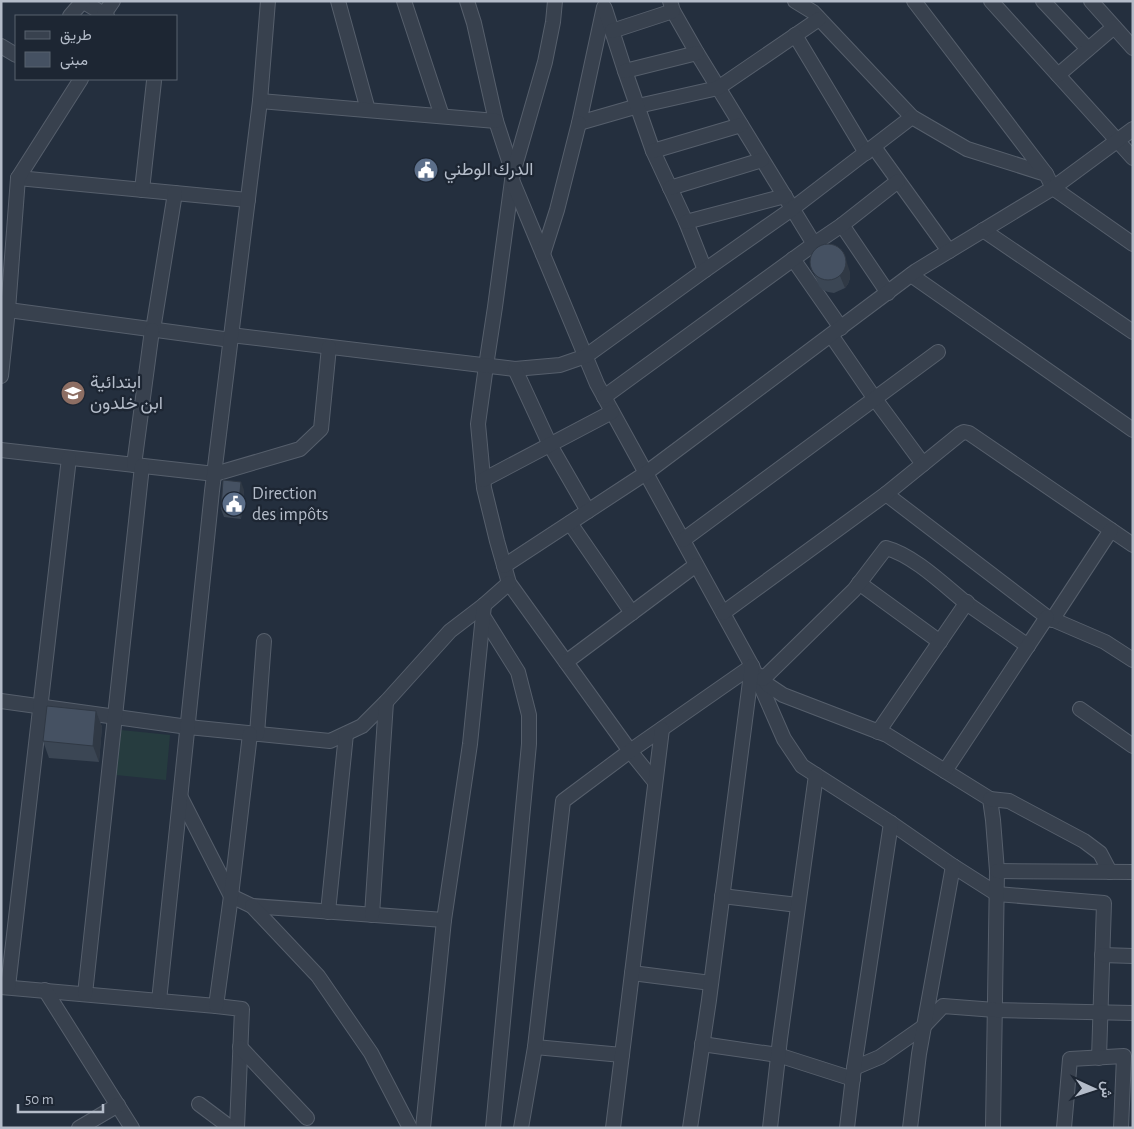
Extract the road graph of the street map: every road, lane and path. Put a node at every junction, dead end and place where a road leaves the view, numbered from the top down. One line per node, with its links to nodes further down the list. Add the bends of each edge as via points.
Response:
1 (82, 1): 15 (street); 16 (street)
2 (113, 1): 16 (street)
3 (268, 1): 31 (street)
4 (338, 1): 33 (street)
5 (404, 1): 34 (street)
6 (467, 1): 36 (street)
7 (555, 1): 46 (street, via 545,62)
8 (795, 1): 17 (street)
9 (914, 1): 45 (street)
10 (991, 1): 27 (street)
11 (1043, 1): 23 (street)
12 (1091, 1): 18 (street)
13 (603, 4): 19 (street); 37 (street)
14 (671, 6): 19 (street); 24 (street)
15 (71, 15)
16 (105, 15)
17 (819, 19): 20 (street); 35 (street)
18 (1114, 27): 22 (street); 23 (street)
19 (612, 31): 26 (street)
20 (795, 35): 30 (street); 41 (street)
21 (1, 46): 25 (street)
22 (1133, 48)
23 (1088, 49): 27 (street)
24 (697, 53): 26 (street); 30 (street)
25 (15, 54)
26 (625, 71): 32 (street)
27 (1058, 75): 40 (street)
28 (80, 80): 47 (street)
29 (154, 81): 51 (street)
30 (718, 88): 32 (street); 38 (street)
31 (260, 101): 33 (street); 54 (street)
32 (638, 106): 37 (street); 42 (street)
33 (368, 110): 34 (street)
34 (442, 116): 36 (street)
35 (912, 117): 41 (street); 45 (street, via 967,149)
36 (496, 122): 46 (street)
37 (579, 123): 62 (street)
38 (741, 125): 42 (street); 44 (street)
39 (1133, 129): 40 (street)
40 (1117, 141): 43 (street); 50 (street)
41 (870, 150): 48 (street); 55 (street)
42 (653, 151): 49 (street)
43 (1133, 158)
44 (762, 160): 49 (street); 53 (street)
45 (1046, 174): 50 (street)
46 (513, 177): 62 (street); 76 (street)
47 (18, 178): 51 (street); 66 (street)
48 (898, 181): 57 (street); 61 (street)
49 (670, 188): 56 (street)
50 (1054, 188): 58 (street); 60 (street)
51 (142, 190): 52 (street)
52 (175, 193): 54 (street); 69 (street)
53 (784, 196): 55 (street); 56 (street)
54 (248, 200): 72 (street)
55 (792, 209): 59 (street); 64 (street)
56 (686, 222): 64 (street)
57 (842, 225): 59 (street); 67 (street)
58 (983, 230): 61 (street); 71 (street)
59 (814, 244): 63 (street)
60 (1133, 244)
61 (949, 251): 65 (street)
62 (543, 254): 75 (street)
63 (793, 259): 70 (street); 79 (street)
64 (705, 270): 75 (street)
65 (911, 275): 67 (street); 82 (street)
66 (6, 287): 68 (street)
67 (888, 293): 70 (street)
68 (5, 309): 69 (street); 78 (street)
69 (152, 330): 72 (street); 87 (street)
70 (836, 331): 80 (street); 88 (street)
71 (1133, 332)
72 (231, 338): 73 (street); 89 (street)
73 (329, 347): 76 (street); 89 (street, via 321,429 300,449)
74 (938, 352): 80 (street)
75 (586, 356): 77 (street, via 560,365); 79 (street)
76 (486, 366): 77 (street); 90 (street, via 478,424)
77 (515, 369): 83 (street)
78 (1, 376)
79 (604, 397): 81 (street)
80 (875, 399): 86 (street); 95 (street)
81 (612, 412): 83 (street); 88 (street)
82 (1133, 430)
83 (550, 444): 90 (street); 92 (street)
84 (1, 450): 85 (street)
85 (69, 458): 87 (street); 115 (street)
86 (923, 464): 91 (street); 94 (street, via 960,434 969,433)
87 (138, 466): 89 (street); 117 (street)
88 (646, 473): 92 (street); 95 (street)
89 (215, 474): 118 (street)
90 (483, 480): 98 (street)
91 (886, 494): 104 (street); 105 (street)
92 (588, 512): 93 (street)
93 (570, 523): 98 (street); 103 (street)
94 (1111, 530): 96 (street); 105 (street)
95 (683, 540): 97 (street)
96 (1133, 545)
97 (696, 565): 103 (street); 104 (street)
98 (504, 566): 99 (street)
99 (509, 583): 102 (street); 110 (street)
100 (860, 583): 101 (street, via 886,548 911,560); 107 (street); 112 (street)
101 (967, 602): 107 (street); 108 (street)
102 (484, 611): 114 (street, via 450,631); 142 (street, via 470,744); 172 (street, via 518,672 529,715 529,744)
103 (632, 613): 110 (street)
104 (723, 613): 111 (street)
105 (1050, 618): 108 (street); 109 (street, via 1105,642)
106 (264, 641): 121 (street)
107 (940, 642): 120 (street)
108 (1028, 646): 125 (street)
109 (1133, 660)
110 (566, 662): 124 (street)
111 (752, 666): 112 (street); 119 (street); 126 (street, via 784,739 802,766); 137 (street)
112 (763, 679): 120 (street, via 783,695)
113 (1, 702): 115 (street)
114 (386, 702): 122 (street, via 362,726); 141 (street)
115 (40, 707): 117 (street); 147 (street)
116 (1080, 709): 123 (street)
117 (115, 717): 118 (street); 149 (street)
118 (188, 727): 121 (street); 128 (street)
119 (662, 729): 124 (street); 127 (street)
120 (878, 732): 125 (street)
121 (253, 734): 122 (street, via 330,741); 136 (street)
122 (346, 734): 140 (street)
123 (1133, 746)
124 (630, 751): 127 (street); 158 (street, via 563,801)
125 (945, 771): 129 (street)
126 (816, 774): 130 (street); 138 (street)
127 (655, 782): 145 (street)
128 (180, 797): 136 (street); 150 (street)
129 (990, 799): 132 (street); 133 (street, via 1008,801 1084,841 1100,853)
130 (891, 823): 131 (street); 162 (street)
131 (953, 866): 135 (street); 155 (street)
132 (997, 871): 133 (street); 135 (street)
133 (1110, 872): 134 (street)
134 (1133, 872)
135 (997, 894): 143 (street, via 1104,903); 152 (street)
136 (231, 896): 139 (street); 151 (street)
137 (722, 896): 138 (street); 146 (street)
138 (798, 905): 160 (street)
139 (252, 906): 140 (street); 170 (street, via 318,976 370,1053)
140 (328, 912): 141 (street)
141 (372, 915): 142 (street)
142 (444, 920): 171 (street)
143 (1102, 955): 144 (street); 153 (street)
144 (1133, 956)
145 (632, 973): 146 (street); 159 (street)
146 (711, 983): 156 (street)
147 (4, 987): 148 (street)
148 (45, 990): 149 (street); 164 (street)
149 (84, 994): 150 (street)
150 (159, 1001): 151 (street)
151 (216, 1006): 157 (street, via 242,1009)
152 (996, 1010): 153 (street); 155 (street, via 943,1006); 179 (street)
153 (1101, 1012): 154 (street); 161 (street)
154 (1133, 1013)
155 (923, 1028): 162 (street); 178 (street)
156 (702, 1044): 160 (street); 175 (street)
157 (240, 1047): 165 (street); 169 (street)
158 (536, 1047): 159 (street); 173 (street)
159 (622, 1055): 174 (street)
160 (778, 1056): 162 (street); 176 (street)
161 (1099, 1058): 180 (street, via 1070,1059); 181 (street, via 1124,1056)
162 (853, 1073): 177 (street)
163 (199, 1104): 168 (street)
164 (118, 1105): 166 (street); 167 (street)
165 (307, 1118)
166 (79, 1128)
167 (132, 1128)
168 (231, 1128)
169 (237, 1128)
170 (410, 1128)
171 (424, 1128)
172 (492, 1128)
173 (521, 1128)
174 (613, 1128)
175 (690, 1128)
176 (770, 1128)
177 (847, 1128)
178 (910, 1128)
179 (993, 1128)
180 (1064, 1128)
181 (1121, 1128)

